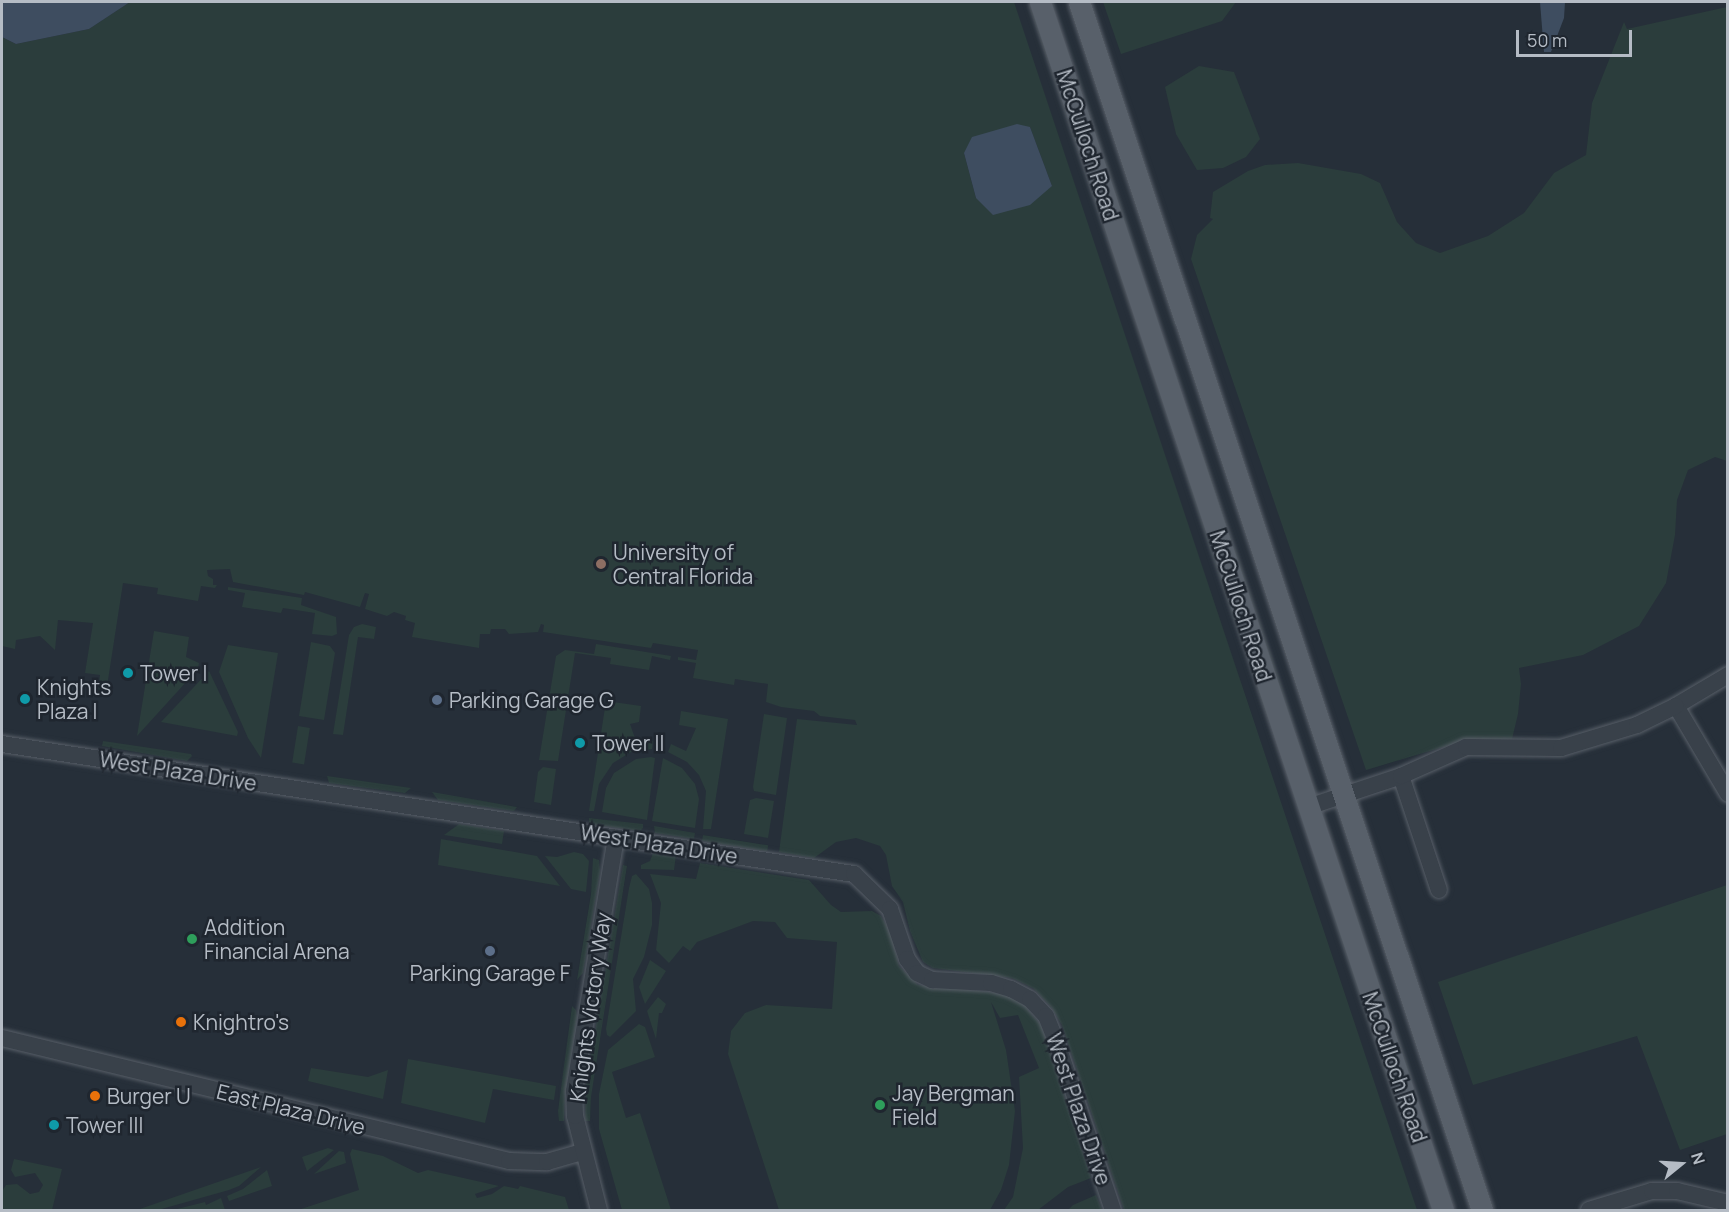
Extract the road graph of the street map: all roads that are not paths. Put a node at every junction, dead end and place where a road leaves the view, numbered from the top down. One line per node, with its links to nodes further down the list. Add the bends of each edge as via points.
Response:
1 (1040, 2): 9 (main road, McCulloch Road)
2 (1079, 2): 7 (main road, McCulloch Road)
3 (1728, 675): 4 (street)
4 (1676, 706): 6 (street, via 1637,725 1561,748 1466,747); 8 (street)
5 (2, 744): 10 (street, West Plaza Drive)
6 (1401, 776): 7 (street); 11 (street)
7 (1343, 794): 9 (street); 18 (main road, McCulloch Road)
8 (1728, 794)
9 (1308, 807): 17 (main road, McCulloch Road)
10 (616, 837): 13 (street, Knights Victory Way, via 574,1091); 16 (street, West Plaza Drive, via 854,874 890,909 907,959 917,973 932,980 991,982 1030,999 1046,1016 1057,1043)
11 (1438, 890)
12 (2, 1038): 13 (street, East Plaza Drive, via 509,1161 547,1162)
13 (582, 1152): 15 (street, Knights Victory Way)
14 (1728, 1203): 19 (street, via 1677,1191 1652,1191)
15 (599, 1210)
16 (1113, 1210)
17 (1443, 1210)
18 (1482, 1210)
19 (1589, 1210)

